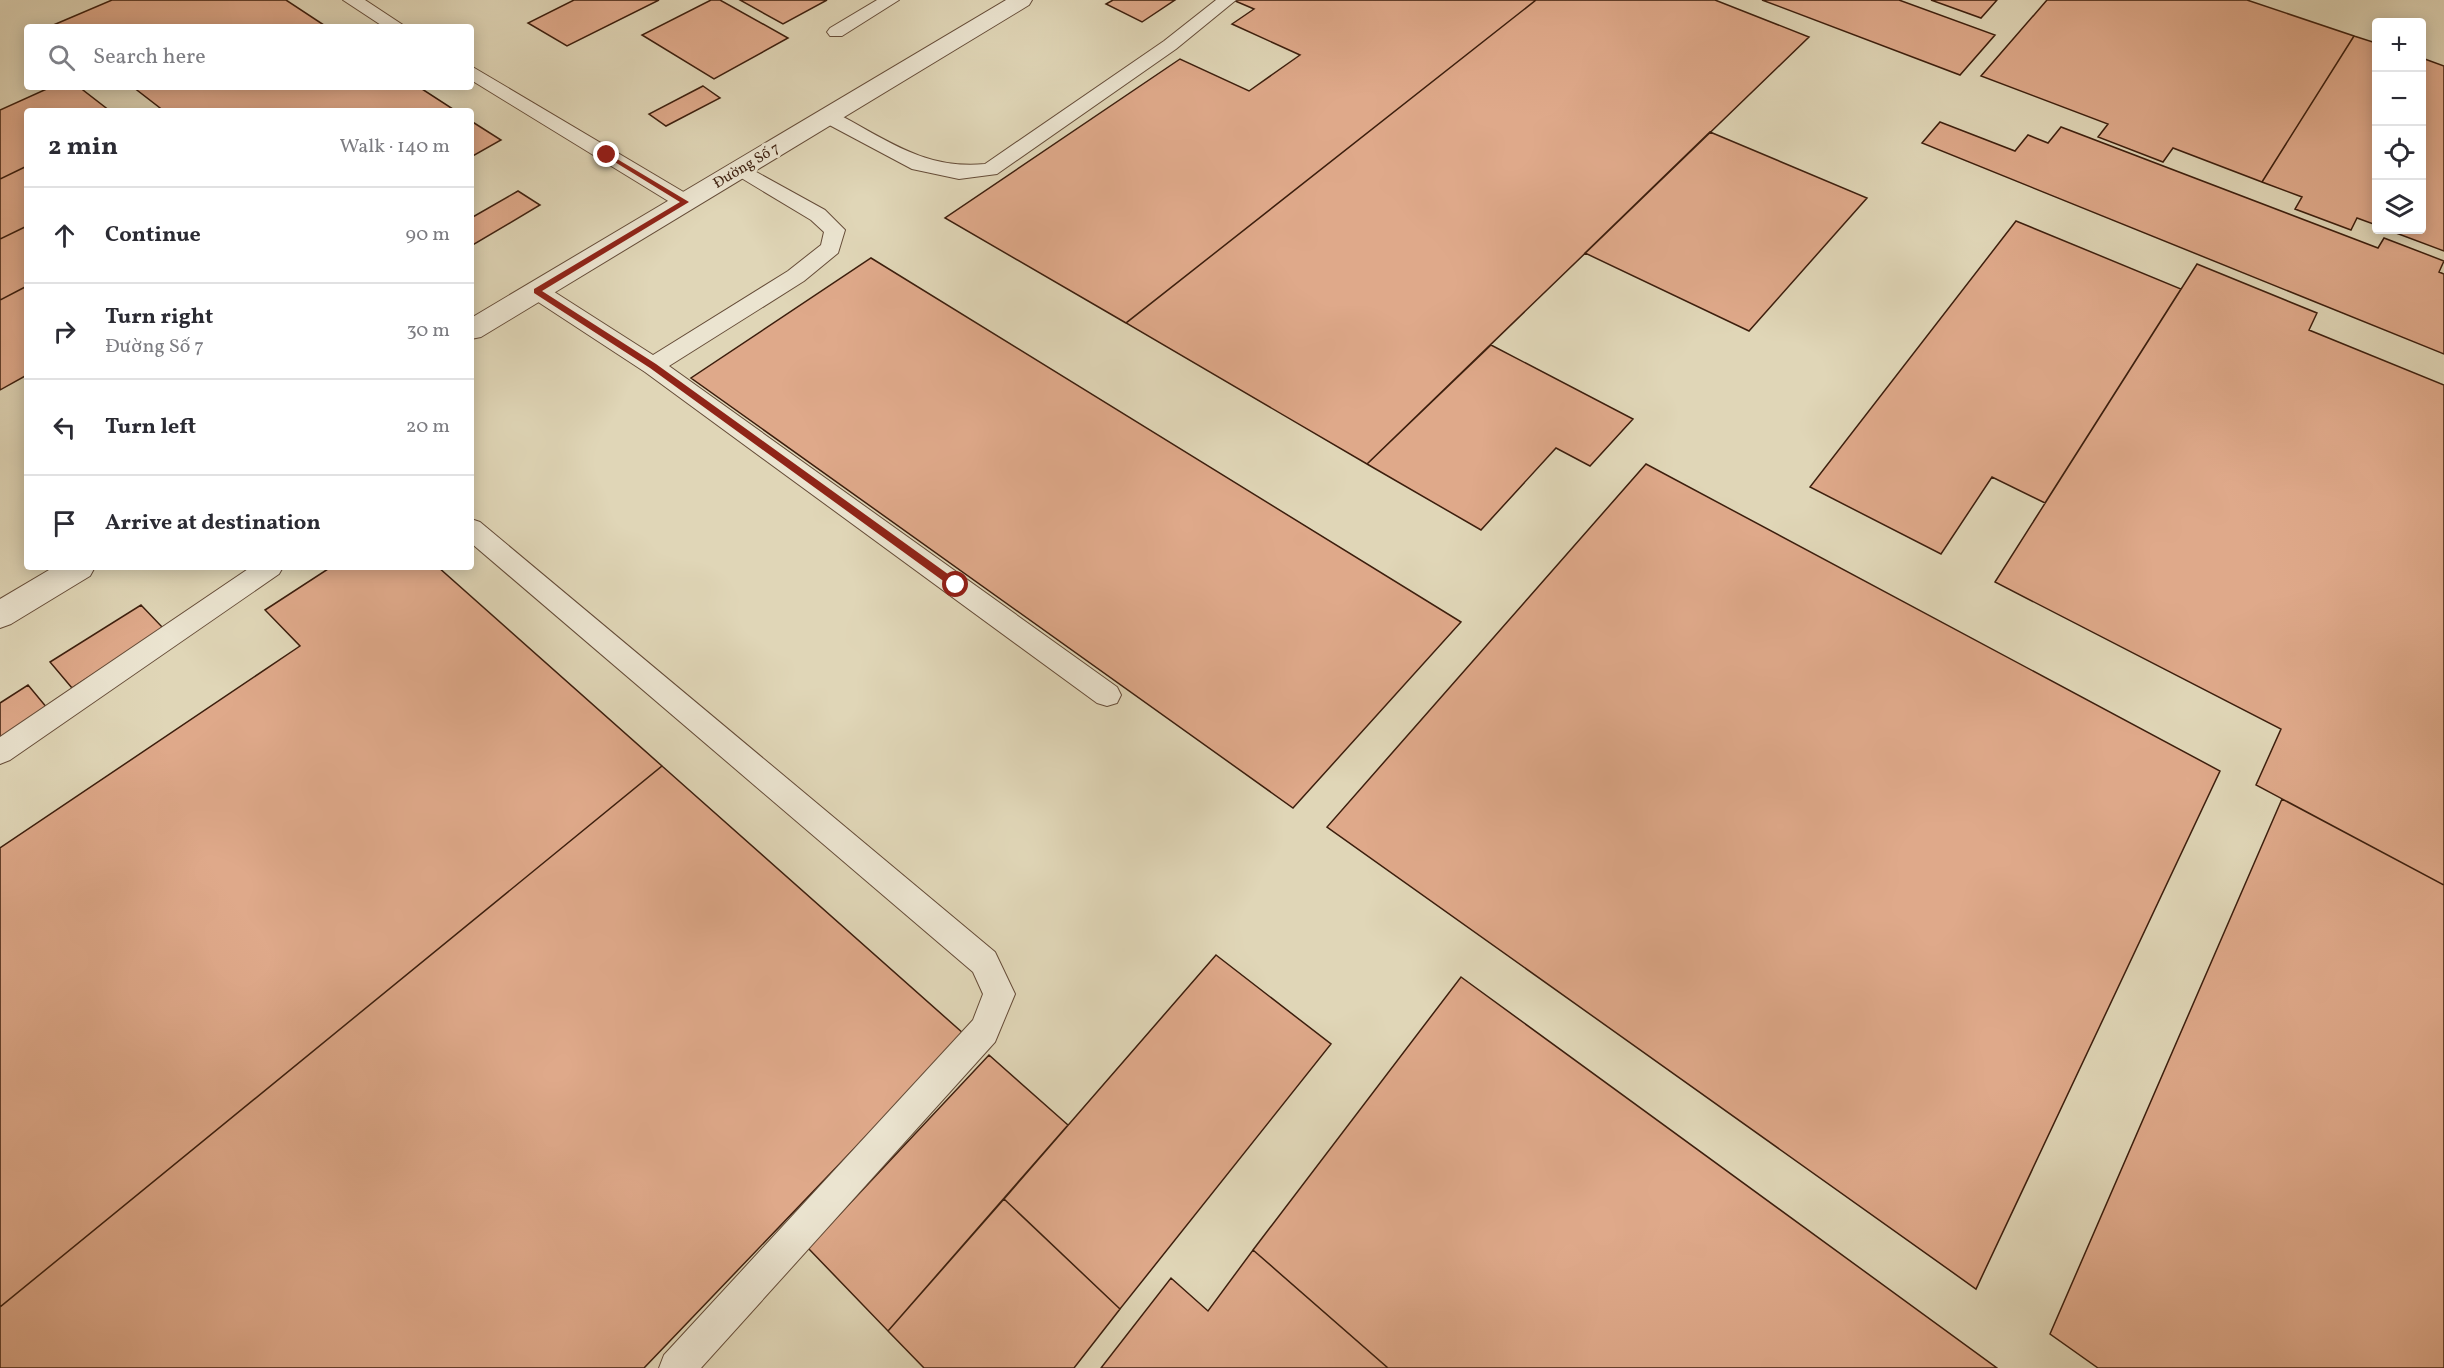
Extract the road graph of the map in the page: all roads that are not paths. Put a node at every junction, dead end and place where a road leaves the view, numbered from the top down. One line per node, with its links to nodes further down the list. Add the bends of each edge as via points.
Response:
1 (352, 0): 5 (lane)
2 (890, 0): 6 (lane)
3 (1021, 0): 8 (street, Đường Số 7)
4 (1227, 0): 8 (lane, via 1170,45 990,170 959,173 919,165)
5 (392, 24)
6 (836, 32)
7 (474, 74): 10 (lane)
8 (827, 116): 9 (street, Đường Số 7)
9 (740, 169): 10 (street, Đường Số 7); 13 (lane, via 818,214 835,230 831,248 796,276)
10 (685, 202): 11 (street, Đường Số 7)
11 (537, 291): 12 (street, Đường Số 7); 13 (lane)
12 (474, 328)
13 (653, 366): 18 (lane)
14 (474, 532): 20 (lane, via 984,962 999,994 984,1031)
15 (74, 570): 17 (street)
16 (266, 570): 19 (lane)
17 (0, 615)
18 (1107, 695)
19 (0, 752)
20 (677, 1368)

